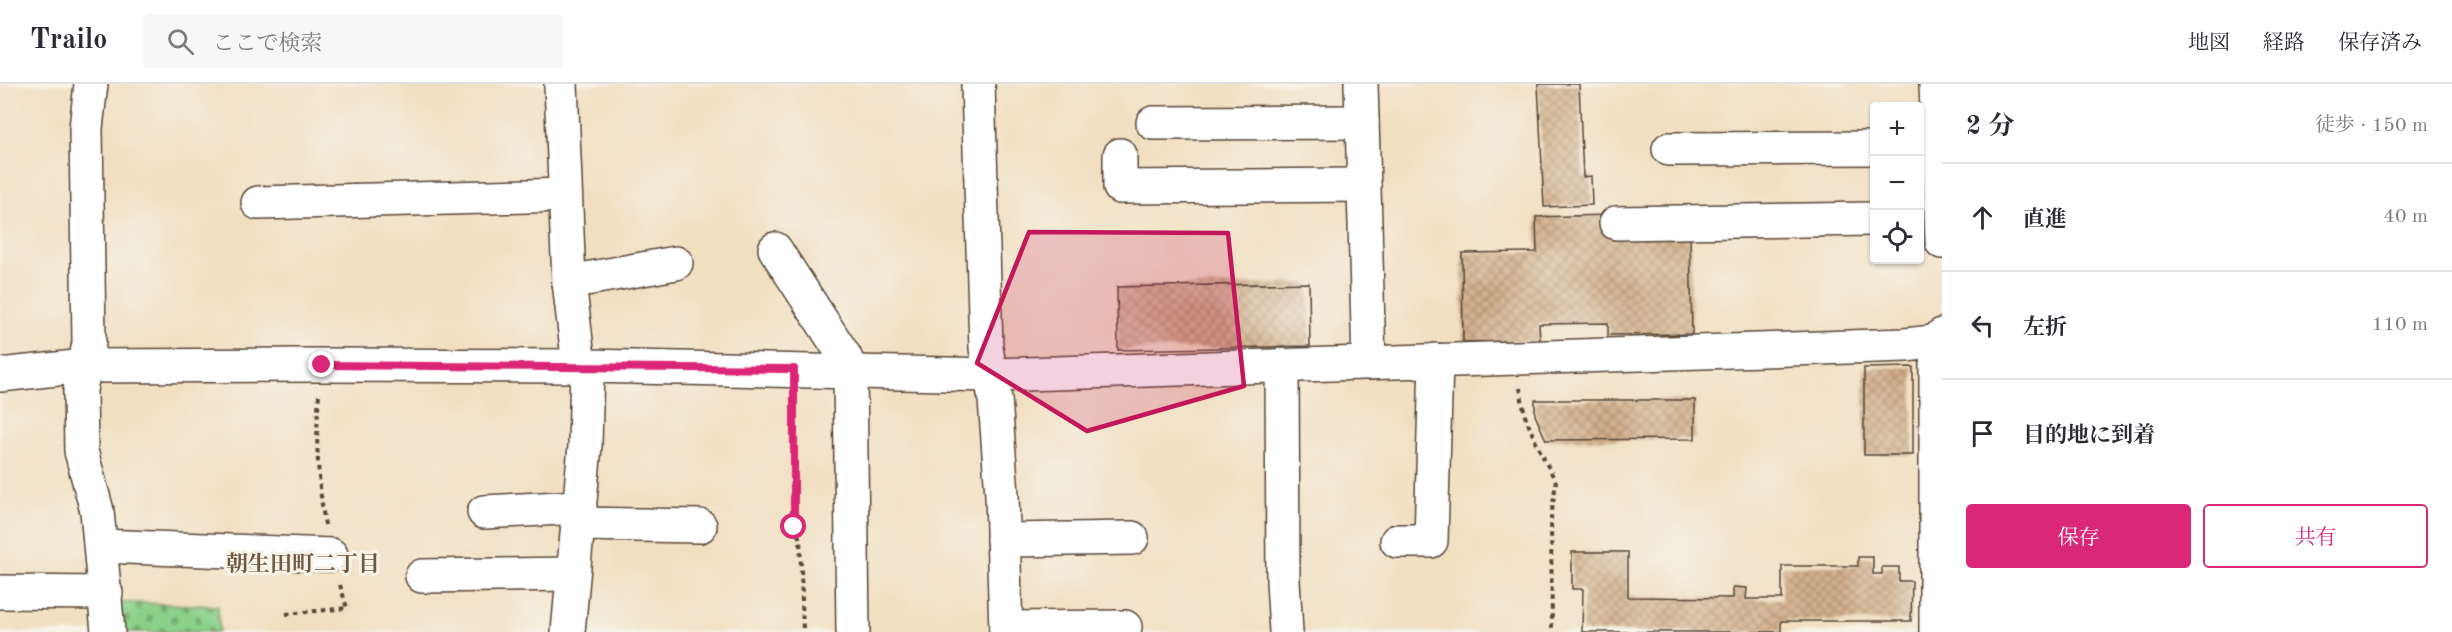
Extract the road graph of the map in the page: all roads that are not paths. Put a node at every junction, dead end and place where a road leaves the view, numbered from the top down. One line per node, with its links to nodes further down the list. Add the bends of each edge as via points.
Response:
1 (91, 84): 25 (street, via 86,128 89,343)
2 (561, 84): 13 (street)
3 (978, 84): 29 (street, via 986,348)
4 (1361, 84): 6 (street)
5 (1936, 84): 9 (street)
6 (1362, 122): 7 (street); 12 (street)
7 (1153, 123)
8 (1870, 148): 10 (street)
9 (1929, 148): 17 (street)
10 (1669, 149)
11 (1120, 155): 12 (street, via 1120,187)
12 (1364, 185): 23 (street)
13 (565, 195): 14 (street); 20 (street)
14 (258, 203)
15 (1870, 219): 16 (street)
16 (1616, 223)
17 (1934, 226)
18 (775, 249): 27 (street, via 845,357)
19 (676, 263): 20 (street)
20 (569, 282): 26 (street)
21 (1942, 339): 22 (street, via 1871,346); 48 (street, via 1936,365)
22 (1436, 360): 23 (street); 35 (street, via 1431,541)
23 (1369, 363): 24 (street)
24 (1282, 365): 29 (street); 47 (street)
25 (85, 366): 26 (street); 28 (street); 36 (street, via 80,390 81,451 97,511)
26 (583, 366): 27 (street); 31 (street, via 585,446)
27 (849, 370): 29 (street); 46 (street)
28 (0, 375)
29 (991, 375): 34 (street, via 996,399)
30 (484, 512): 31 (street)
31 (579, 516): 32 (street); 38 (street)
32 (700, 526)
33 (1132, 538): 34 (street)
34 (1003, 540): 43 (street)
35 (1397, 541)
36 (101, 546): 37 (street); 41 (street)
37 (331, 555)
38 (572, 574): 39 (street); 45 (street)
39 (422, 576)
40 (0, 592): 41 (street)
41 (106, 593): 44 (street)
42 (1125, 627): 43 (street)
43 (1006, 630)
44 (108, 632)
45 (568, 632)
46 (854, 632)
47 (1286, 632)
48 (1936, 632)

